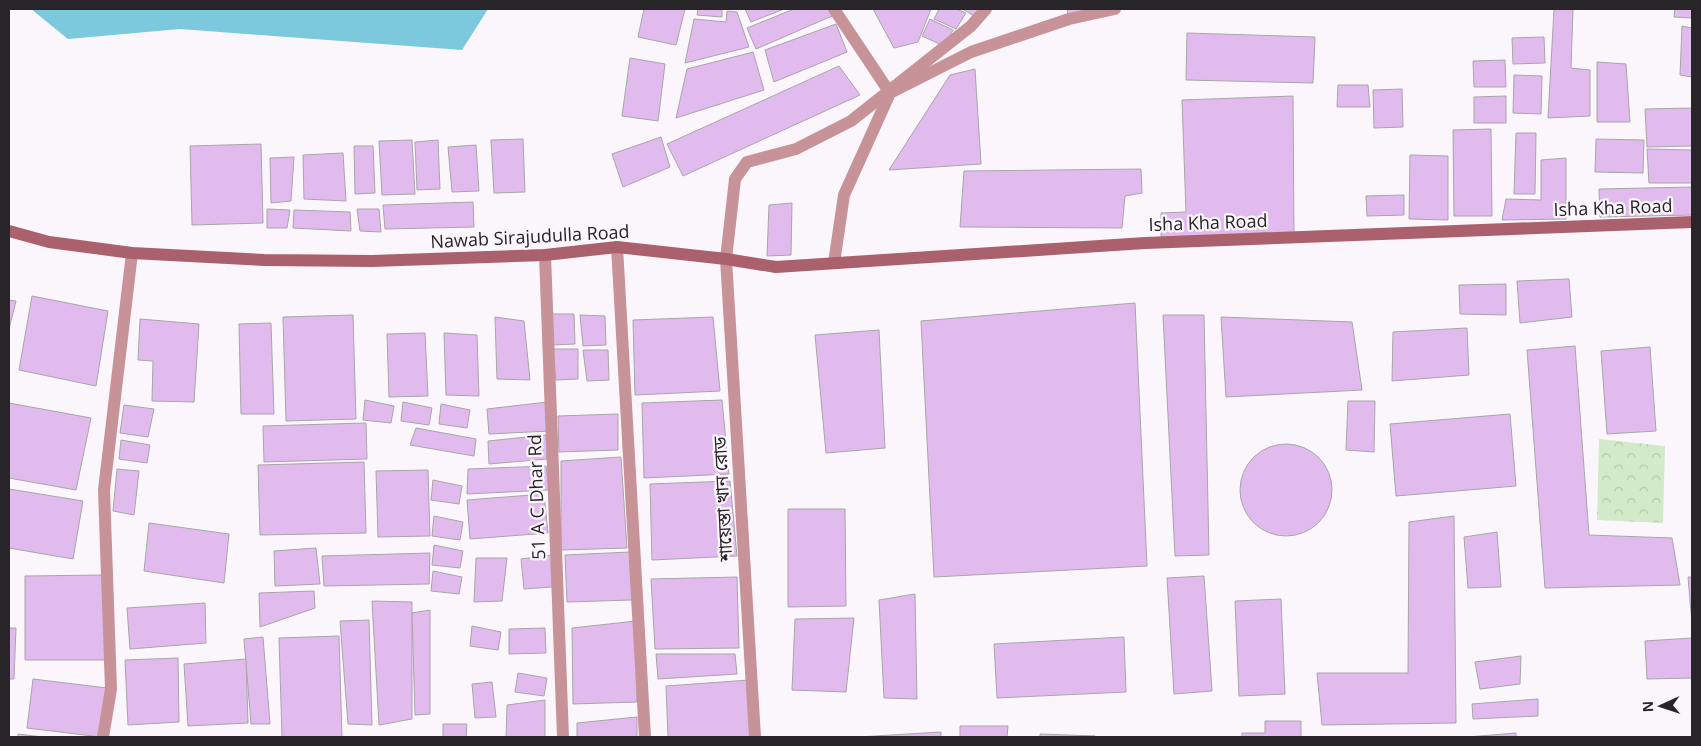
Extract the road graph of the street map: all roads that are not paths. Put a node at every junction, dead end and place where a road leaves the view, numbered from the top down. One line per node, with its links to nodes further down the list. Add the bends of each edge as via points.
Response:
1 (834, 9): 4 (street)
2 (986, 9): 4 (street, via 971,26)
3 (1115, 9): 4 (street, via 1069,19 971,52)
4 (890, 93): 10 (street, via 851,122 796,149 747,162 735,180); 11 (street, via 844,195)
5 (1692, 222): 11 (street, Isha Kha Road, via 1145,243)
6 (9, 231): 8 (street, Nawab Sirajudulla Road, via 50,242)
7 (617, 247): 9 (street, Nawab Sirajudulla Road); 10 (street, Nawab Sirajudulla Road); 14 (street)
8 (132, 253): 9 (street, Nawab Sirajudulla Road, via 324,262); 12 (street, via 104,490 112,688)
9 (545, 255): 13 (street, 51 A C Dhar Rd)
10 (726, 259): 11 (street, Isha Kha Road, via 776,267); 15 (street, শায়েস্তা খান রোড)
11 (834, 263)
12 (103, 737)
13 (563, 737)
14 (645, 737)
15 (755, 737)

